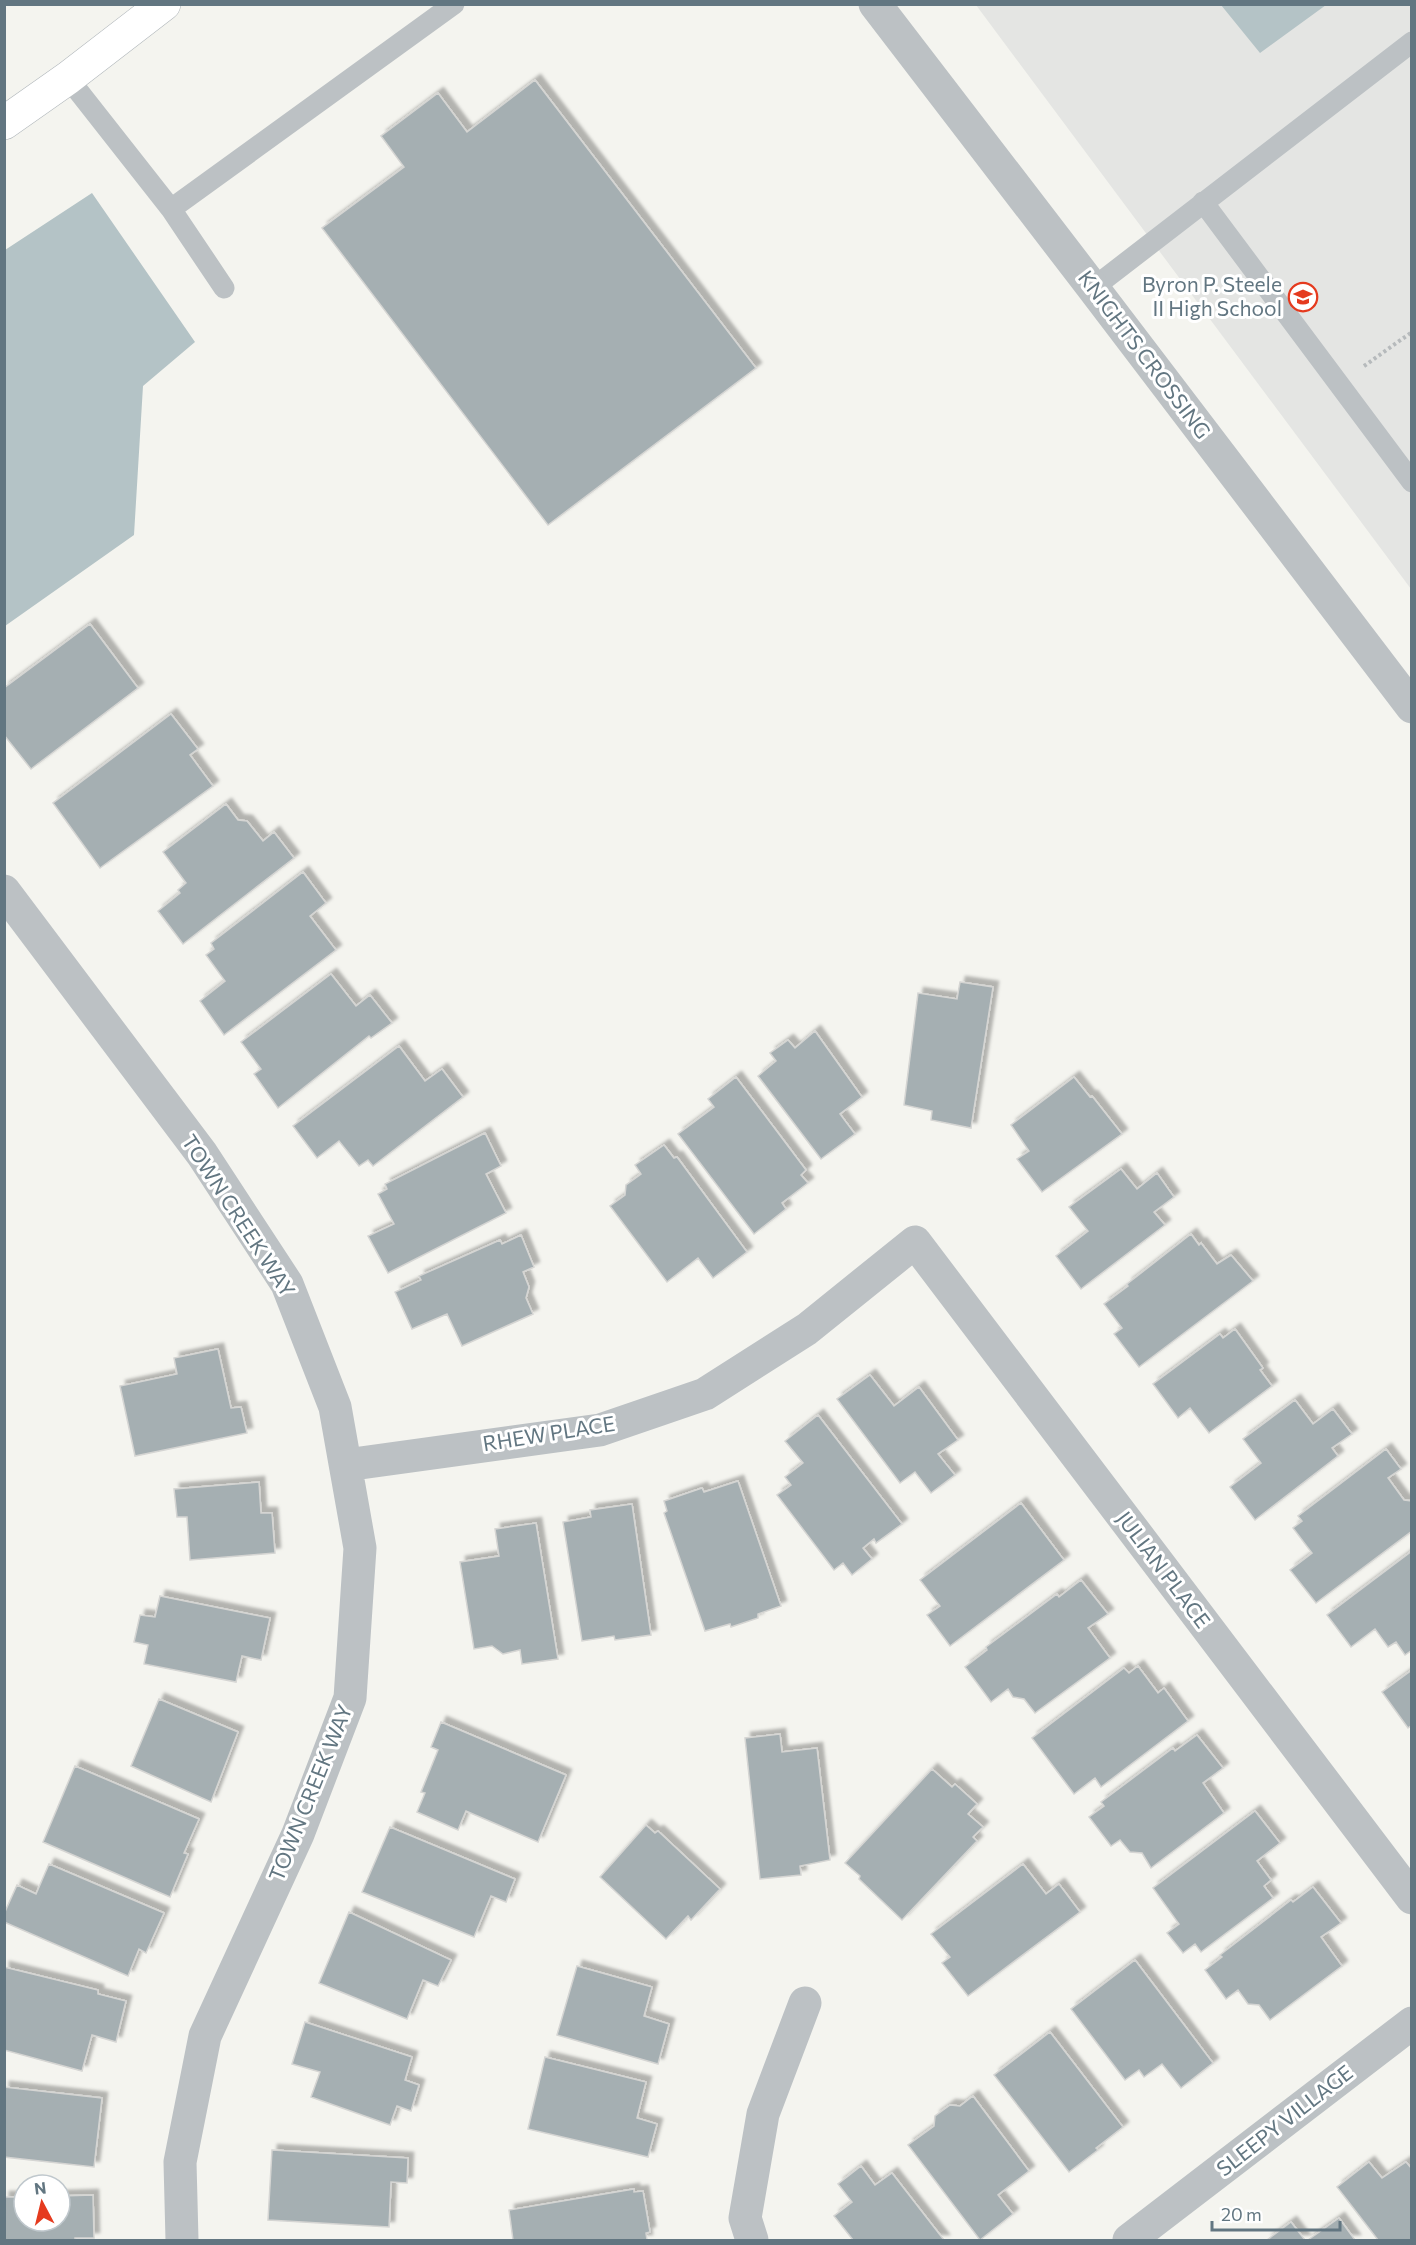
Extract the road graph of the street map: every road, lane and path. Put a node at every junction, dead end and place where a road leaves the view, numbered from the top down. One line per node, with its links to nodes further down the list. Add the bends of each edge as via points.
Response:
1 (164, 4): 5 (main road)
2 (454, 4): 8 (lane)
3 (875, 4): 10 (street, KNIGHTS CROSSING)
4 (1412, 42): 7 (lane)
5 (68, 78): 6 (main road); 8 (lane)
6 (4, 123)
7 (1203, 202): 10 (lane); 12 (lane)
8 (171, 209): 9 (lane)
9 (224, 288)
10 (1094, 288): 14 (street, KNIGHTS CROSSING)
11 (1412, 332): 12 (path)
12 (1339, 384): 13 (lane)
13 (1412, 482)
14 (1412, 708)
15 (4, 891): 17 (street, TOWN CREEK WAY, via 202,1154 287,1284 335,1407)
16 (915, 1242): 17 (street, RHEW PLACE, via 807,1329 705,1394 600,1430); 18 (street, JULIAN PLACE)
17 (346, 1465): 21 (street, TOWN CREEK WAY, via 360,1548 350,1698 298,1834 205,2036 180,2162)
18 (1412, 1898)
19 (805, 2003): 22 (street, via 763,2114 745,2218)
20 (1412, 2023): 23 (street, SLEEPY VILLAGE)
21 (182, 2241)
22 (752, 2241)
23 (1129, 2241)

